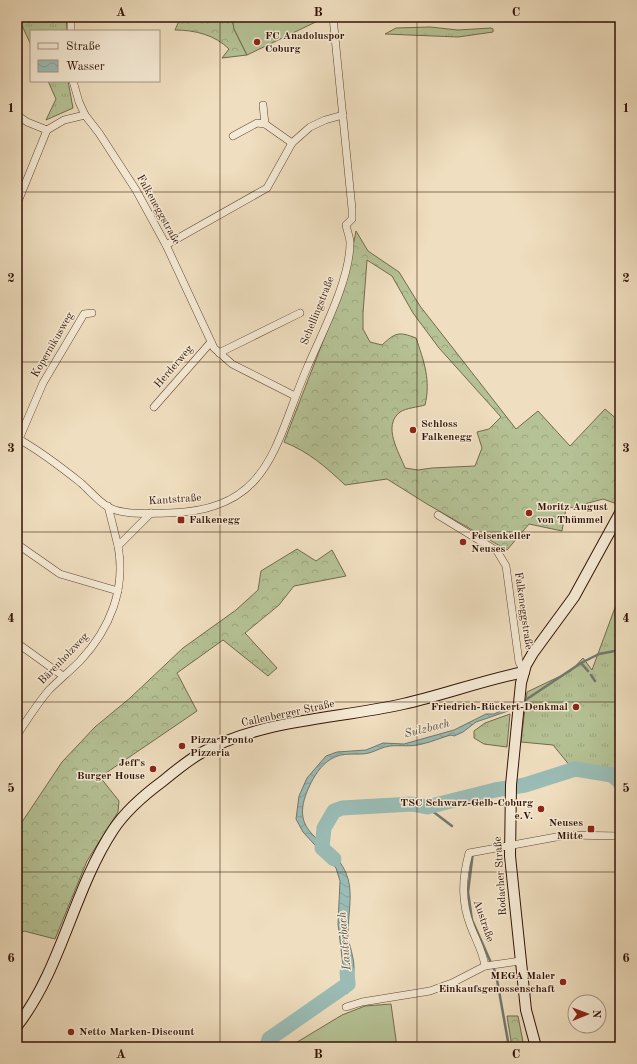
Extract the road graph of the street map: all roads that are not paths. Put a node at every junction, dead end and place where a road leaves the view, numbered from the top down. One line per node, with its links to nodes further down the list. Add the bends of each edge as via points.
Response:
1 (71, 17): 3 (street)
2 (333, 17): 8 (street, Schellingstraße)
3 (71, 30)
4 (74, 82): 7 (street, Falkeneggstraße)
5 (263, 105): 9 (street)
6 (17, 115): 10 (street)
7 (85, 115): 10 (street, via 64,120); 14 (street, Falkeneggstraße, via 136,190)
8 (343, 115): 12 (street, via 310,127); 19 (street, Schellingstraße, via 352,209 352,219 346,226 350,242 341,288)
9 (265, 124): 11 (street, via 257,123); 12 (street)
10 (47, 130): 13 (street)
11 (233, 136)
12 (292, 143): 14 (street, via 267,188)
13 (17, 204)
14 (166, 245): 17 (street, Falkeneggstraße)
15 (92, 313): 21 (street, Kopernikusweg, via 84,314 43,383)
16 (300, 313): 18 (street)
17 (211, 342): 18 (street, Falkeneggstraße); 20 (street, Herderweg)
18 (219, 354): 19 (street, Falkeneggstraße, via 232,364)
19 (295, 396): 23 (street, Kantstraße, via 268,463 250,485 235,496 201,511)
20 (154, 407)
21 (18, 438): 22 (street, Kantstraße, via 51,459)
22 (108, 506): 23 (street, Kantstraße); 27 (street, Bärenholzweg)
23 (151, 514): 27 (street)
24 (620, 514): 30 (street, Rodacher Straße, via 574,597 537,647)
25 (438, 515): 30 (street, Falkeneggstraße, via 500,554 506,566 519,662)
26 (17, 544): 28 (street, via 60,574)
27 (118, 546): 28 (street, Bärenholzweg, via 121,568)
28 (118, 591): 31 (street, Bärenholzweg, via 109,620 99,638)
29 (17, 643): 31 (street)
30 (524, 672): 34 (street, Rodacher Straße, via 511,788); 38 (street, Callenberger Straße, via 402,705 287,725 247,735 184,763 140,798 113,830 88,876 43,986)
31 (64, 676): 32 (street, Bärenholzweg, via 39,702)
32 (17, 735)
33 (620, 836): 34 (street, Austraße, via 567,835)
34 (510, 845): 35 (street, Rodacher Straße); 36 (street, Austraße, via 470,853 464,874 465,910)
35 (520, 961): 36 (street); 39 (street, Rodacher Straße, via 526,1010)
36 (490, 964): 37 (street, via 440,988)
37 (346, 1007)
38 (17, 1026)
39 (536, 1047)

